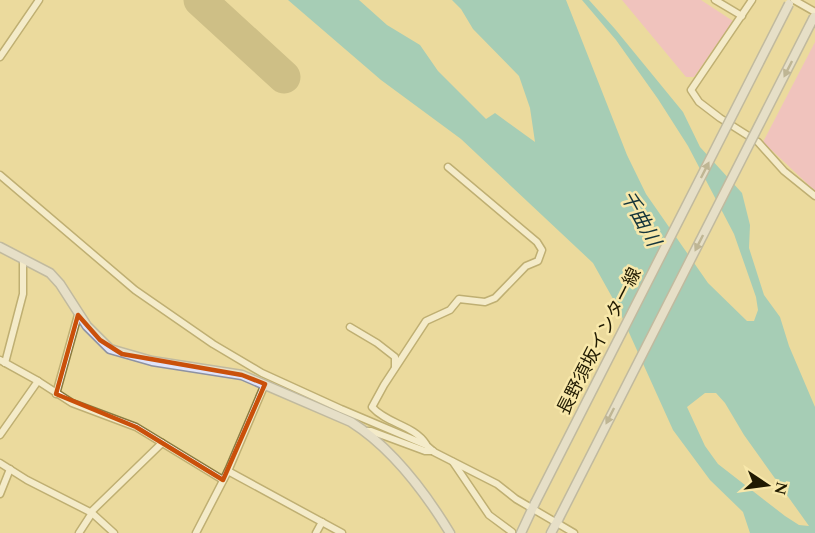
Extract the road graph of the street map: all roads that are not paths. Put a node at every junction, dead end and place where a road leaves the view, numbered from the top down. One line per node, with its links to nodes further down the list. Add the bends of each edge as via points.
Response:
1 (39, 0): 7 (street)
2 (715, 0): 6 (street)
3 (752, 0): 6 (street)
4 (791, 1): 5 (street); 31 (main road, 長野須坂インター線, one-way to 4, bridge)
5 (815, 15): 33 (main road, one-way to 33, bridge)
6 (742, 16): 10 (street, via 691,90 699,102 758,142 784,171)
7 (0, 57)
8 (448, 167): 16 (street, via 542,250 538,261 526,266 495,298 485,302 459,298 450,310 426,321)
9 (0, 175): 23 (street, via 135,290 213,344 262,373)
10 (815, 196)
11 (0, 247): 12 (main road)
12 (23, 259): 13 (main road, via 50,273); 15 (street, via 23,294)
13 (78, 315): 18 (main road, via 100,340 122,354 242,375); 19 (street)
14 (350, 327): 16 (street, via 395,357)
15 (3, 361): 17 (street)
16 (394, 371): 23 (street, via 372,407 421,436)
17 (38, 381): 19 (street); 21 (street)
18 (265, 384): 20 (main road); 28 (street)
19 (56, 393): 22 (street, via 72,403 127,422)
20 (365, 431): 24 (street); 41 (main road, via 395,460)
21 (0, 435)
22 (162, 444): 29 (street); 32 (street)
23 (426, 445): 24 (street)
24 (433, 451): 25 (street)
25 (453, 462): 31 (street); 35 (street, via 489,515)
26 (0, 463): 27 (street)
27 (10, 469): 30 (street); 32 (street)
28 (228, 471): 29 (street); 34 (street)
29 (223, 480): 38 (street)
30 (0, 494)
31 (534, 506): 33 (street); 35 (main road, 長野須坂インター線)
32 (91, 513): 36 (street); 37 (street)
33 (557, 521): 42 (main road); 43 (street)
34 (322, 522): 39 (street); 40 (street)
35 (510, 531)
36 (79, 533)
37 (114, 533)
38 (196, 533)
39 (316, 533)
40 (342, 533)
41 (450, 533)
42 (551, 533)
43 (574, 533)

